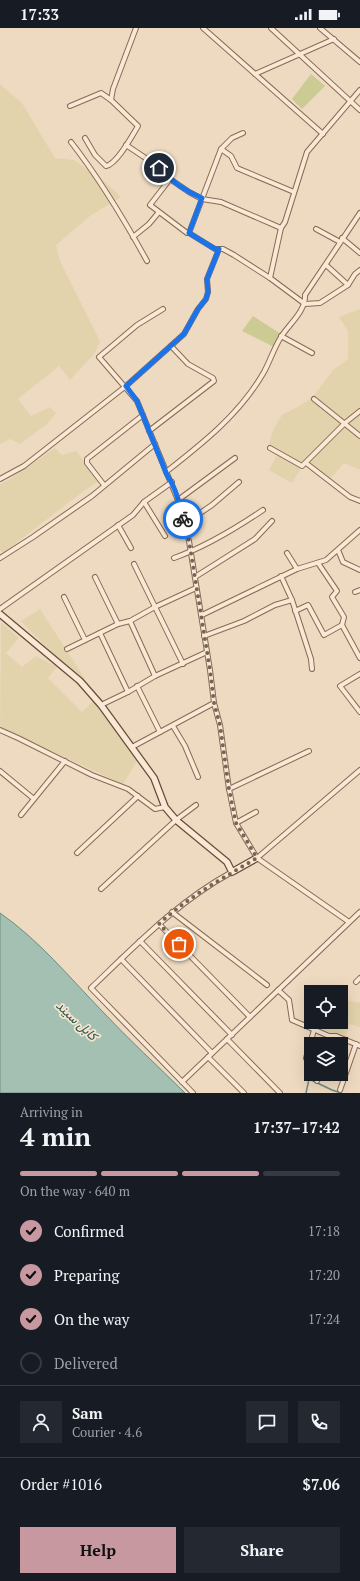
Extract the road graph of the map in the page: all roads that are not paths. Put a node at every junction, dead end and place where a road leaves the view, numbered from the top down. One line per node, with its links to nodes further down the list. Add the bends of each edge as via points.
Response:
1 (136, 28): 10 (street)
2 (203, 28): 8 (street)
3 (271, 28): 6 (street)
4 (320, 28): 5 (street)
5 (334, 39): 6 (street); 7 (street)
6 (299, 54): 8 (street); 11 (street)
7 (360, 62)
8 (255, 74): 15 (street)
9 (360, 90): 11 (street)
10 (111, 100): 12 (street, via 101,93); 18 (street, via 138,126)
11 (351, 102): 13 (street); 15 (street)
12 (70, 106)
13 (360, 110)
14 (243, 134): 19 (street, via 232,138)
15 (323, 134): 21 (street, via 307,152)
16 (85, 138): 18 (street, via 106,166 110,165)
17 (70, 142): 28 (street)
18 (126, 145): 20 (street)
19 (221, 149): 21 (street, via 231,156 236,168); 22 (street)
20 (170, 179): 22 (street); 23 (street, via 150,205)
21 (294, 192): 25 (street)
22 (202, 198): 25 (street, via 221,202); 27 (street)
23 (158, 212): 27 (street); 28 (street, via 149,224)
24 (360, 213): 29 (street)
25 (281, 228): 36 (street)
26 (316, 229): 30 (street)
27 (189, 233): 31 (street)
28 (133, 237): 33 (street)
29 (342, 238): 30 (street); 32 (street)
30 (340, 242): 34 (street)
31 (219, 249): 36 (street); 41 (street, via 207,279 206,299 184,334)
32 (360, 253)
33 (147, 262)
34 (326, 265): 37 (street); 38 (street, via 305,296)
35 (360, 270): 37 (street)
36 (270, 278): 38 (street)
37 (348, 285): 38 (street, via 320,303)
38 (305, 304): 40 (street)
39 (163, 309): 43 (street, via 99,357)
40 (281, 336): 42 (street); 54 (street, via 264,372 240,406 219,429)
41 (171, 346): 43 (street); 48 (street, via 188,364 214,381)
42 (312, 353)
43 (126, 386): 46 (street); 55 (street, via 24,466)
44 (314, 399): 47 (street)
45 (360, 411): 47 (street)
46 (143, 415): 48 (street); 58 (street, via 87,458 87,463)
47 (345, 424): 49 (street); 53 (street)
48 (149, 431): 50 (street)
49 (360, 436)
50 (155, 444): 54 (street); 58 (street)
51 (270, 448): 53 (street, via 301,466)
52 (235, 458): 59 (street)
53 (306, 463): 60 (street, via 350,497)
54 (166, 472): 56 (street)
55 (0, 479)
56 (172, 482): 59 (street); 61 (street)
57 (239, 482): 64 (street, via 212,506)
58 (104, 485): 72 (street, via 92,496)
59 (178, 500): 64 (street)
60 (360, 501)
61 (144, 502): 65 (street, via 133,515); 67 (street)
62 (262, 510): 70 (street)
63 (272, 521): 80 (street, via 255,539)
64 (184, 524): 70 (street)
65 (118, 525): 68 (street); 87 (street)
66 (360, 530): 69 (street)
67 (165, 536)
68 (131, 548)
69 (338, 550): 74 (street); 77 (street, via 343,562)
70 (190, 552): 73 (street); 80 (street)
71 (287, 553): 76 (street)
72 (0, 558)
73 (174, 558)
74 (318, 563): 76 (street); 93 (street, via 337,591 332,596 344,617)
75 (134, 564): 86 (street)
76 (297, 569): 78 (street)
77 (360, 570)
78 (281, 576): 85 (street); 90 (street)
79 (95, 577): 92 (street)
80 (195, 577): 81 (street)
81 (196, 588): 86 (street); 90 (street)
82 (360, 590): 83 (street)
83 (356, 592)
84 (64, 597): 96 (street)
85 (292, 600): 88 (street); 95 (street)
86 (155, 607): 91 (street); 101 (street)
87 (0, 610)
88 (296, 611): 93 (street, via 308,605 324,635); 102 (street)
89 (0, 614): 108 (street, via 80,681)
90 (202, 615): 95 (street)
91 (130, 621): 92 (street); 104 (street)
92 (118, 624): 94 (street)
93 (342, 625): 98 (street)
94 (100, 633): 96 (street); 106 (street)
95 (204, 636): 99 (street)
96 (85, 640): 97 (street)
97 (67, 649)
98 (358, 650): 100 (street)
99 (207, 652): 101 (street); 107 (street)
100 (360, 658)
101 (182, 664): 104 (street)
102 (312, 669)
103 (360, 674): 109 (street, via 340,686)
104 (155, 676): 105 (street)
105 (137, 686): 106 (street); 112 (street)
106 (128, 692): 108 (street)
107 (214, 703): 110 (street); 119 (street)
108 (101, 705): 113 (street)
109 (360, 712)
110 (173, 726): 112 (street); 118 (street)
111 (0, 731): 115 (street)
112 (160, 732): 113 (street)
113 (132, 747): 123 (street, via 154,778)
114 (309, 751): 119 (street)
115 (65, 761): 120 (street); 121 (street)
116 (360, 770): 129 (street)
117 (0, 771): 121 (street)
118 (198, 777)
119 (229, 789): 127 (street)
120 (138, 796): 123 (street, via 155,809); 128 (street)
121 (34, 799): 125 (street)
122 (196, 805): 126 (street)
123 (165, 807): 126 (street)
124 (256, 812): 127 (street)
125 (21, 815)
126 (176, 820): 130 (street, via 227,862); 131 (street)
127 (236, 823): 129 (street)
128 (78, 853)
129 (257, 858): 130 (street); 134 (street)
130 (232, 872): 132 (street)
131 (101, 888)
132 (172, 912): 135 (street); 140 (street)
133 (360, 912): 134 (street)
134 (349, 922): 141 (street)
135 (159, 924): 136 (street); 142 (street)
136 (140, 941): 137 (street); 144 (street)
137 (121, 959): 149 (street); 150 (street, via 91,988)
138 (360, 978): 139 (street)
139 (356, 982)
140 (267, 985)
141 (278, 990): 142 (street); 143 (street, via 289,1000 292,1020)
142 (250, 1017): 144 (street)
143 (314, 1030): 145 (street); 146 (street)
144 (232, 1035): 147 (street)
145 (336, 1036): 148 (street)
146 (312, 1037)
147 (227, 1039): 149 (street); 154 (street)
148 (358, 1045): 151 (street)
149 (210, 1055): 150 (street); 153 (street)
150 (182, 1082): 152 (street)
151 (340, 1090)
152 (193, 1093)
153 (244, 1093)
154 (280, 1093)

